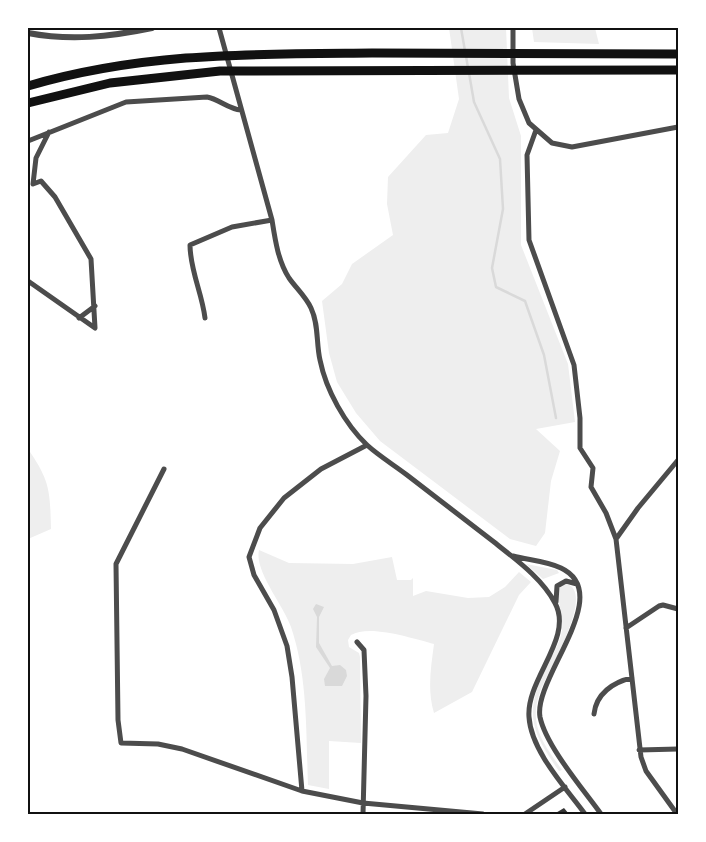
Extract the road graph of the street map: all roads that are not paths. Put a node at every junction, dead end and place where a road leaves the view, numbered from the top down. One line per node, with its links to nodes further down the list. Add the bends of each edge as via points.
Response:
1 (152, 28): 4 (street, via 79,39)
2 (513, 28): 11 (street, via 518,99)
3 (218, 29): 9 (street)
4 (28, 33)
5 (678, 54): 7 (highway, via 370,53 178,57 108,66)
6 (678, 70): 8 (highway, via 220,71 110,83)
7 (28, 86)
8 (28, 103)
9 (241, 110): 12 (street, via 207,97 138,100 115,105); 14 (street)
10 (678, 127): 11 (street, via 572,147 552,143)
11 (536, 130): 22 (street, via 527,155 529,240 574,365 580,448 593,468 591,486)
12 (49, 132): 13 (street); 16 (street, via 36,158 34,184 41,181 55,197 91,259)
13 (28, 141)
14 (272, 220): 18 (street, via 232,227 190,245 190,259 203,299); 19 (street, via 288,276 311,307 317,324 320,361 329,388 345,418)
15 (28, 281): 17 (street)
16 (95, 306): 17 (street); 17 (street, via 94,328)
17 (79, 318)
18 (205, 318)
19 (367, 445): 23 (street); 34 (street, via 322,469 284,498 260,528 249,557 254,575 274,610 286,646 293,685)
20 (678, 460): 22 (street)
21 (164, 469): 34 (street, via 116,564 120,742 124,745 150,744 182,749)
22 (616, 539): 27 (street)
23 (512, 556): 24 (street, via 561,568); 25 (street, via 541,583)
24 (577, 584): 25 (street, via 566,581 556,586); 40 (street, via 577,621 541,697 540,718 549,743)
25 (556, 604): 33 (street, via 558,632 535,683 529,720 537,747)
26 (678, 609): 27 (street, via 659,606)
27 (626, 628): 29 (street)
28 (357, 642): 35 (street, via 364,650 366,696)
29 (632, 678): 30 (street, via 610,687 595,706); 32 (street)
30 (594, 714)
31 (678, 749): 32 (street)
32 (639, 750): 41 (street, via 646,771)
33 (565, 787): 38 (street); 39 (street)
34 (302, 791): 35 (street)
35 (363, 803): 36 (street); 37 (street)
36 (363, 814)
37 (483, 814)
38 (525, 814)
39 (585, 814)
40 (601, 814)
41 (677, 814)

